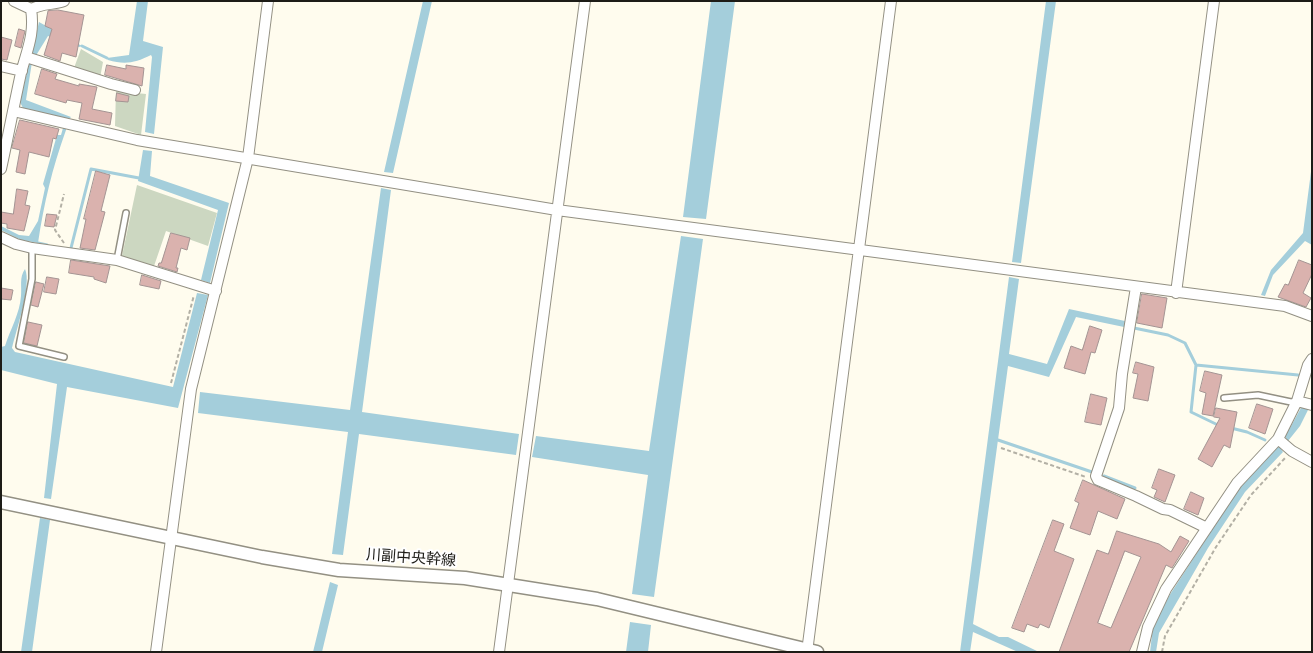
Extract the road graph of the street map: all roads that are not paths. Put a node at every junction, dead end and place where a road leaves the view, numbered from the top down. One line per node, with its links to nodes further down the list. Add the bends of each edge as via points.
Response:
1 (14, 1): 7 (street)
2 (64, 1): 7 (street)
3 (268, 1): 13 (street)
4 (585, 1): 15 (street)
5 (891, 1): 19 (street)
6 (1214, 1): 23 (street)
7 (31, 9): 8 (street)
8 (31, 59): 10 (street); 11 (street)
9 (1, 66): 10 (street)
10 (22, 71): 12 (street)
11 (135, 90)
12 (13, 111): 13 (street, via 137,140); 14 (street)
13 (248, 158): 15 (street); 22 (street)
14 (1, 169)
15 (557, 210): 19 (street); 35 (street)
16 (126, 213): 20 (lane)
17 (1, 237): 18 (street)
18 (32, 248): 20 (street); 25 (lane, via 32,279 19,346)
19 (858, 250): 21 (street); 36 (street)
20 (117, 260): 22 (street)
21 (1136, 287): 23 (street); 33 (street, via 1119,408 1096,476 1098,480)
22 (216, 291): 34 (street, via 191,389)
23 (1176, 292): 24 (street, via 1285,306)
24 (1312, 316)
25 (64, 357)
26 (1312, 359): 28 (street)
27 (1224, 398): 28 (lane, via 1258,395 1290,402)
28 (1297, 400): 29 (street); 30 (street)
29 (1312, 404)
30 (1285, 444): 31 (street); 33 (street, via 1237,482)
31 (1312, 462)
32 (1, 502): 34 (street, 川副中央幹線)
33 (1207, 528): 39 (street, via 1166,589 1148,627)
34 (171, 538): 35 (street, 川副中央幹線, via 339,570); 37 (street)
35 (508, 584): 36 (street, 川副中央幹線, via 606,601); 38 (street)
36 (810, 651)
37 (156, 652)
38 (499, 652)
39 (1142, 652)

